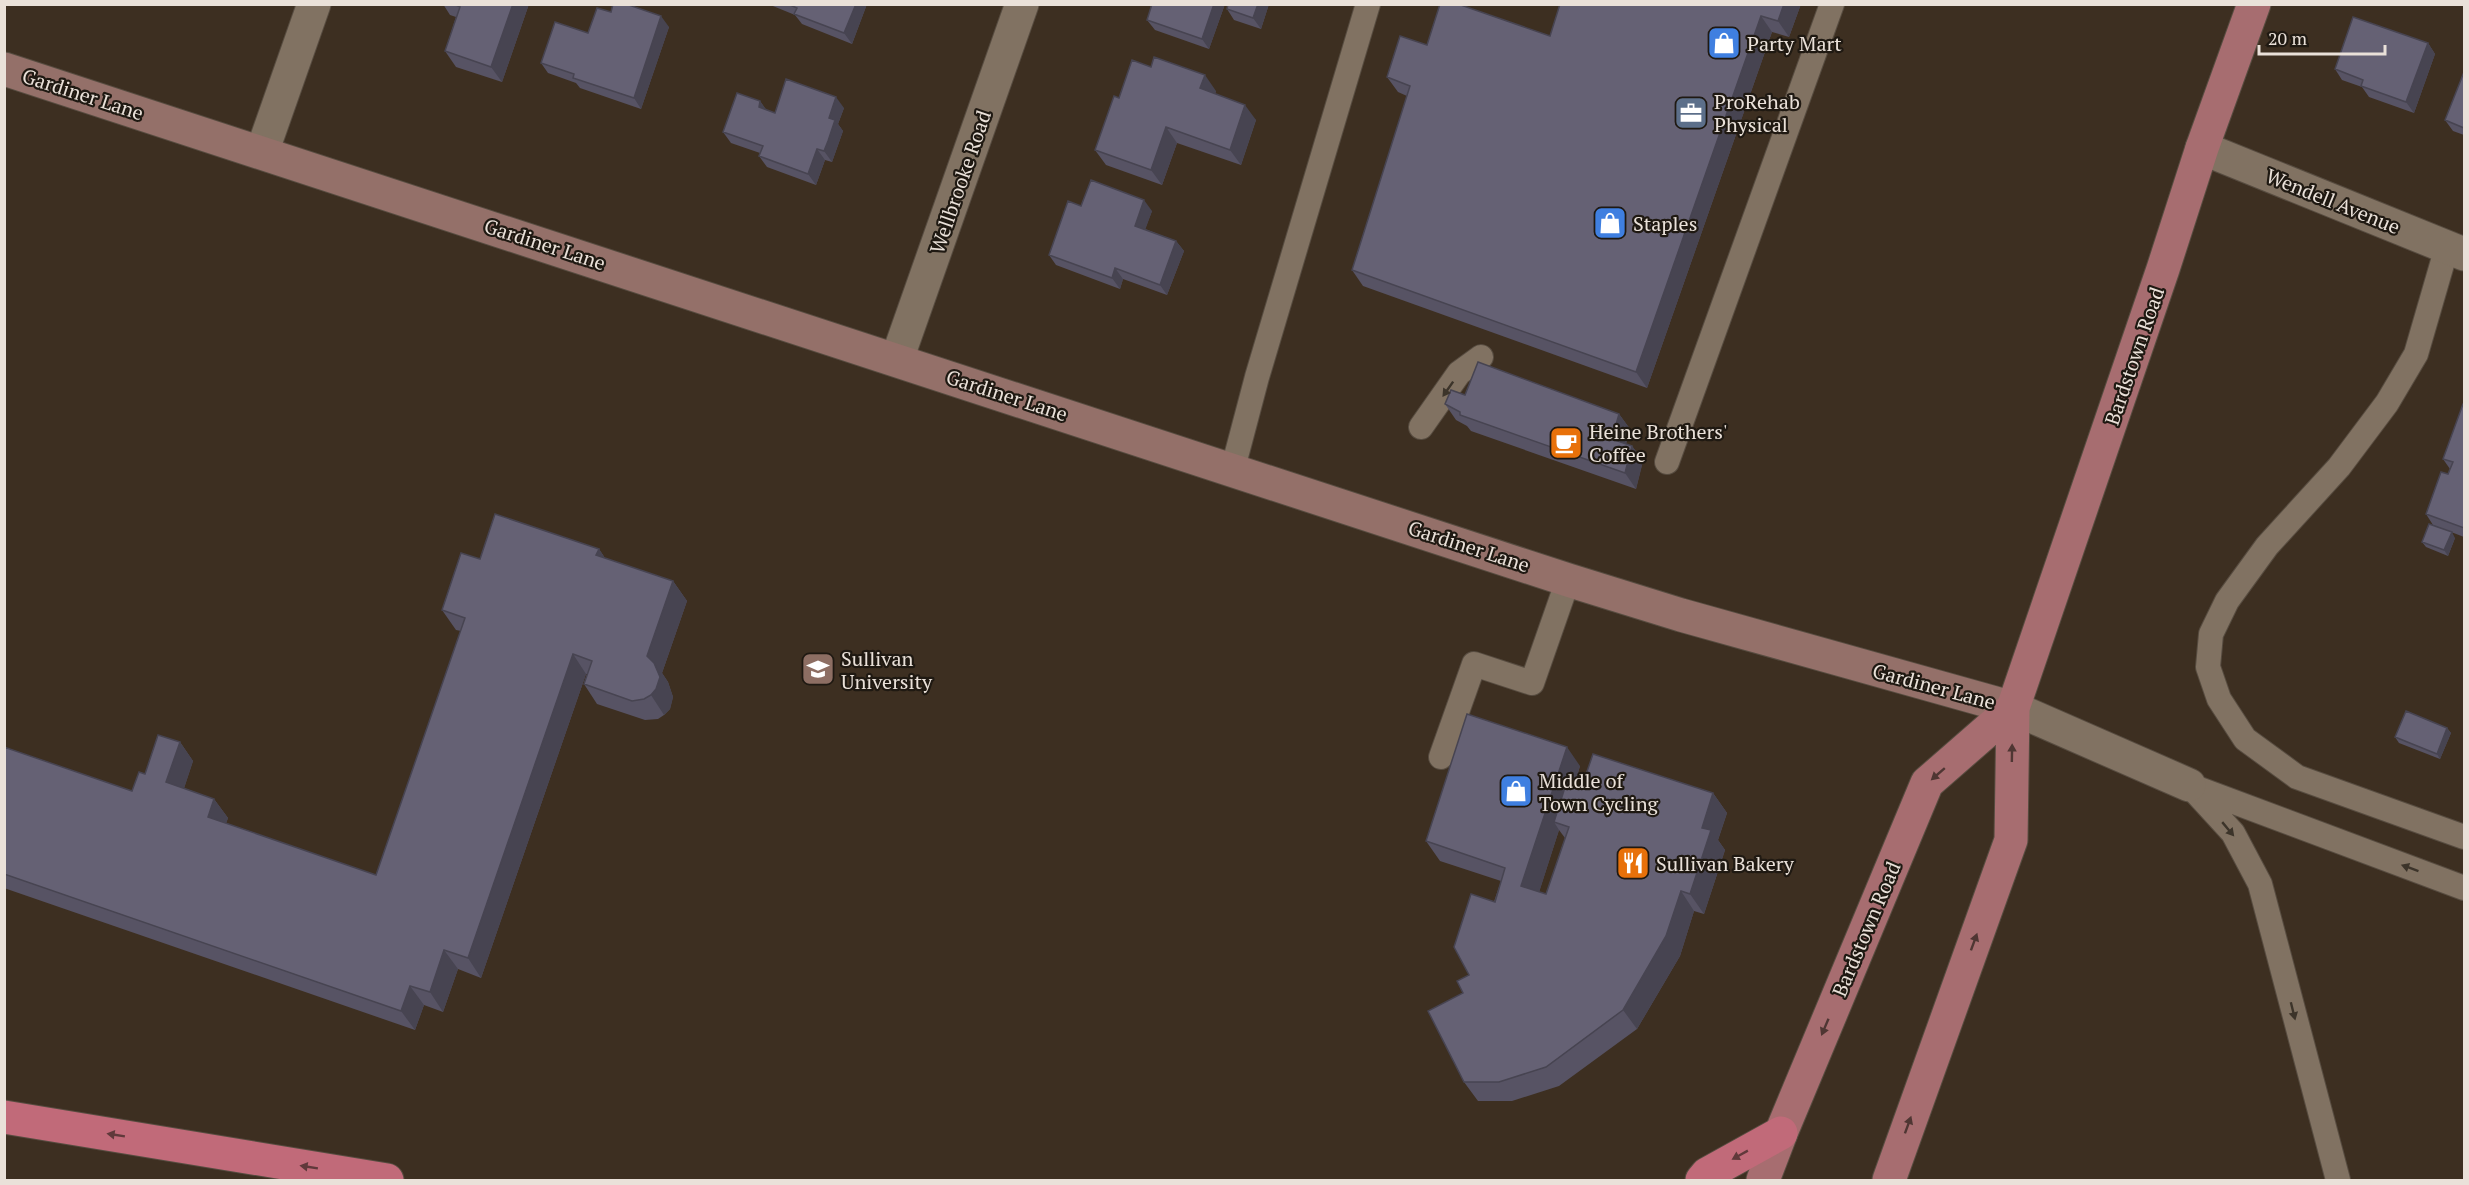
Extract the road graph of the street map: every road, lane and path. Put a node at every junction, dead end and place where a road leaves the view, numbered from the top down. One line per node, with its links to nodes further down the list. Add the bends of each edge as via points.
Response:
1 (314, 4): 8 (street)
2 (1022, 4): 11 (street, Wellbrooke Road)
3 (1368, 4): 14 (lane)
4 (1832, 4): 13 (lane)
5 (2254, 4): 7 (main road, Bardstown Road)
6 (4, 69): 8 (main road, Gardiner Lane)
7 (2202, 148): 9 (street, Wendell Avenue); 16 (main road, Bardstown Road)
8 (262, 152): 11 (main road, Gardiner Lane)
9 (2456, 250): 19 (lane, via 2416,354 2387,403 2339,467 2267,546 2227,601 2211,634 2208,666 2219,699 2245,739 2297,777)
10 (1481, 357): 12 (lane, one-way to 12, via 1459,373)
11 (897, 360): 14 (main road, Gardiner Lane)
12 (1421, 427)
13 (1667, 462)
14 (1233, 468): 15 (main road, Gardiner Lane)
15 (1569, 579): 16 (main road, Gardiner Lane, via 1681,615); 17 (lane, via 1532,683 1474,664)
16 (2013, 708): 18 (street); 22 (main road, Bardstown Road, one-way to 22, via 1927,783); 27 (main road, Bardstown Road, one-way to 16, via 2010,840)
17 (1441, 757)
18 (2189, 785): 20 (lane, one-way to 18); 23 (lane, one-way to 23, via 2233,833 2260,884)
19 (2464, 837)
20 (2464, 888)
21 (4, 1117): 24 (highway, one-way to 21)
22 (1781, 1133): 25 (highway, one-way to 25, via 1707,1173); 26 (main road, Bardstown Road)
23 (2340, 1177)
24 (387, 1180)
25 (1702, 1180)
26 (1763, 1180)
27 (1889, 1180)

